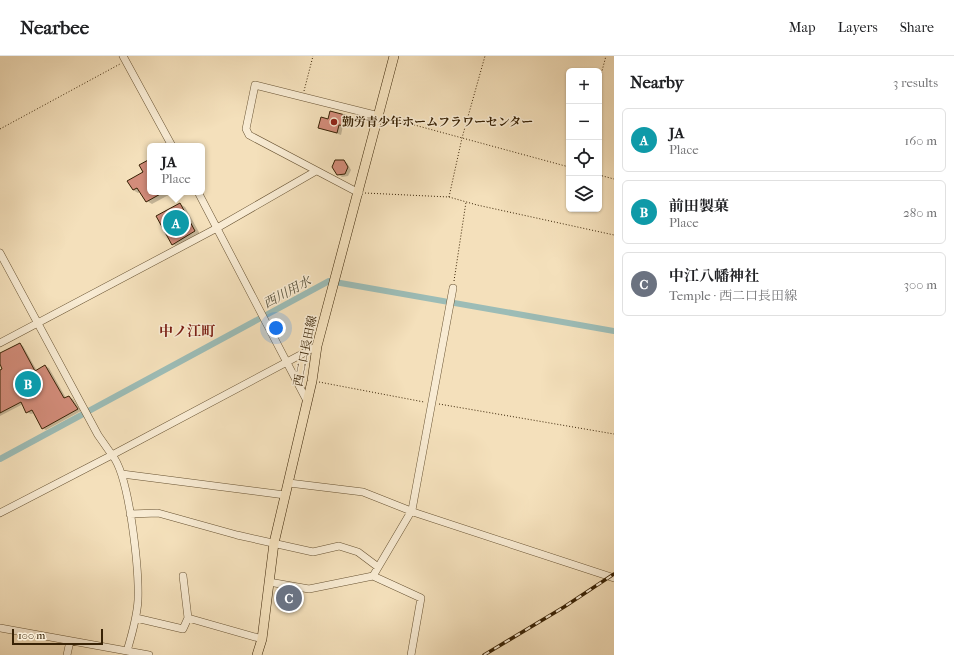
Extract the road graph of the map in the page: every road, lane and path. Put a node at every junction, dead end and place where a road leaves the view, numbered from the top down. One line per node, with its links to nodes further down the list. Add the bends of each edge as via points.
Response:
1 (313, 56): 7 (path)
2 (394, 56): 8 (main road, 西二口長田線)
3 (485, 56): 10 (path)
4 (606, 56): 6 (path)
5 (124, 58): 9 (path); 11 (street)
6 (602, 71)
7 (302, 96): 8 (street); 13 (street, via 255,84 246,129 249,135)
8 (379, 116): 10 (path); 16 (main road, 西二口長田線)
9 (0, 129)
10 (462, 138): 12 (path); 18 (path)
11 (170, 143)
12 (566, 166)
13 (316, 171): 16 (street); 20 (street)
14 (602, 176): 15 (path)
15 (614, 179)
16 (359, 193): 18 (path); 26 (main road, 西二口長田線)
17 (200, 195): 20 (street)
18 (449, 197): 19 (path)
19 (466, 202): 21 (path); 23 (path)
20 (217, 228): 24 (street); 27 (street)
21 (614, 235)
22 (0, 253): 24 (street)
23 (453, 288): 30 (street)
24 (38, 323): 25 (street); 32 (street, via 98,435)
25 (0, 343)
26 (317, 346): 27 (street); 28 (main road, 西二口長田線)
27 (286, 362): 29 (street); 32 (street)
28 (312, 381): 29 (main road, 西二口長田線); 30 (path)
29 (307, 401): 34 (main road, 西二口長田線)
30 (430, 403): 31 (path); 36 (street)
31 (614, 434)
32 (112, 455): 33 (street); 37 (street)
33 (122, 474): 35 (street); 38 (street)
34 (289, 483): 35 (main road, 西二口長田線); 36 (street, via 363,492)
35 (285, 495): 39 (main road, 西二口長田線)
36 (412, 510): 40 (street); 43 (street)
37 (0, 513)
38 (130, 514): 39 (street, via 158,513); 45 (street, via 138,599)
39 (274, 543): 40 (street, via 313,552 339,546 358,552); 44 (main road, 西二口長田線)
40 (378, 567): 42 (street)
41 (183, 576): 46 (street)
42 (373, 576): 44 (street, via 309,589); 54 (street, via 422,598)
43 (614, 578)
44 (269, 582): 48 (main road, 西二口長田線)
45 (136, 618): 46 (street, via 183,629); 50 (street)
46 (188, 618): 48 (street)
47 (0, 628): 49 (street)
48 (262, 639): 53 (main road, 西二口長田線)
49 (70, 641): 50 (street); 51 (street)
50 (127, 651): 52 (street)
51 (67, 655)
52 (149, 655)
53 (257, 655)
54 (411, 655)

